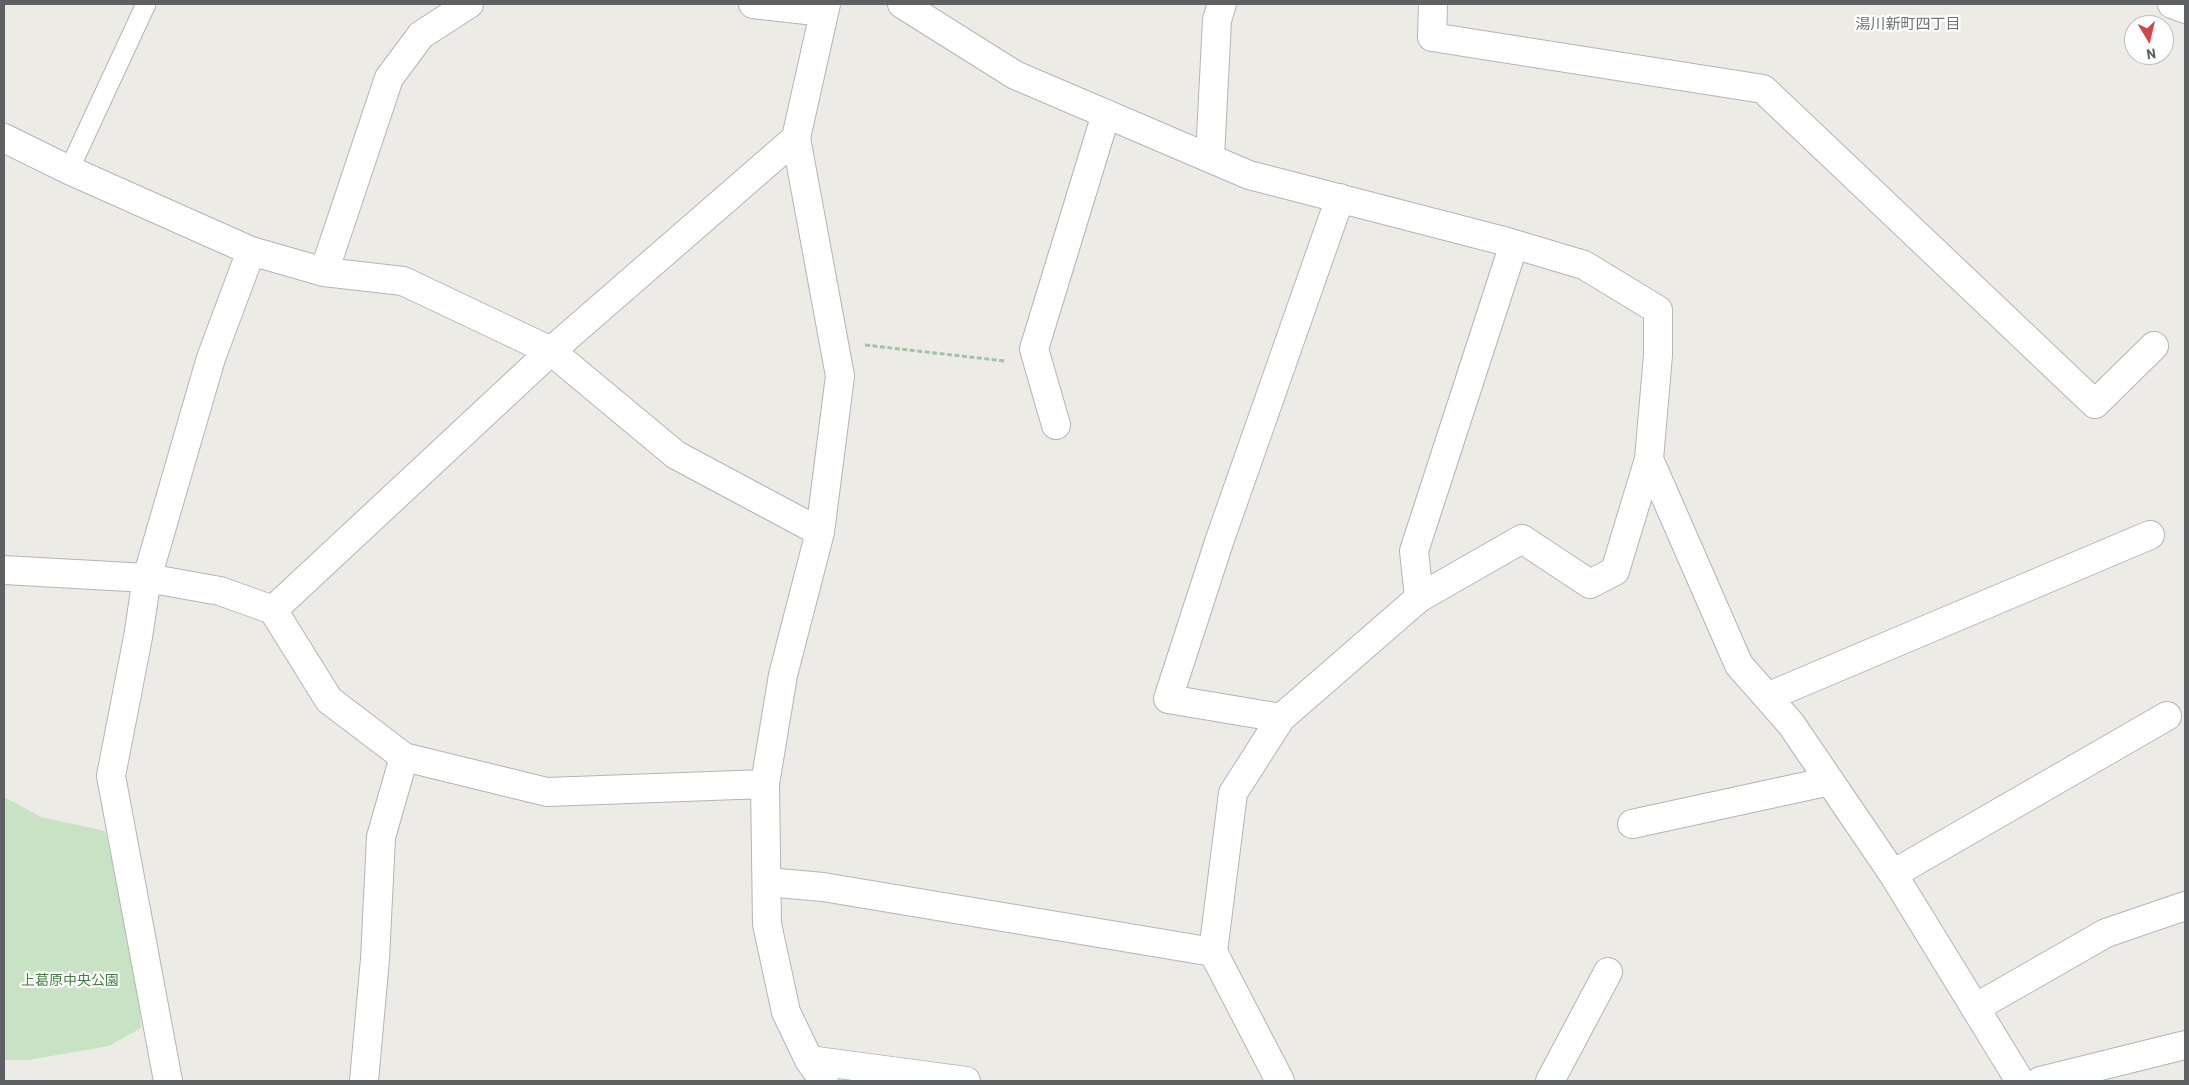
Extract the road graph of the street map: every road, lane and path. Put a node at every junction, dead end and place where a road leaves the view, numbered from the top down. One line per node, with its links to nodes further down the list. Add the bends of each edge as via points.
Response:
1 (146, 4): 14 (lane)
2 (469, 4): 18 (street, via 421,35 389,78)
3 (753, 4): 8 (street)
4 (902, 4): 10 (street, via 1015,75)
5 (1222, 4): 13 (street, via 1217,20)
6 (1433, 4): 20 (street, via 1432,37 1763,89 2095,404)
7 (2172, 4): 9 (street)
8 (825, 8): 12 (street)
9 (2185, 9)
10 (1106, 114): 13 (street); 21 (street)
11 (4, 138): 14 (street)
12 (796, 138): 19 (street); 22 (street)
13 (1210, 157): 15 (street, via 1249,175)
14 (69, 170): 17 (street)
15 (1340, 198): 16 (street); 33 (street, via 1219,542 1168,699)
16 (1514, 244): 24 (street, via 1584,265 1658,310 1658,355); 29 (street, via 1414,551)
17 (251, 251): 18 (street); 28 (street, via 211,358)
18 (324, 272): 22 (street, via 403,281)
19 (834, 342): 21 (path, via 1014,362); 25 (street, via 840,376)
20 (2154, 346)
21 (1034, 349): 23 (street)
22 (551, 351): 25 (street, via 676,455); 30 (street)
23 (1056, 425)
24 (1649, 459): 29 (street, via 1615,571 1590,584 1522,539); 31 (street, via 1739,665)
25 (820, 532): 36 (street, via 783,675)
26 (2150, 535): 31 (street)
27 (4, 570): 28 (street)
28 (147, 578): 30 (street, via 220,591); 46 (street, via 111,776)
29 (1418, 598): 33 (street)
30 (273, 610): 34 (street, via 329,700)
31 (1767, 696): 35 (street, via 1791,724)
32 (2167, 716): 38 (street)
33 (1281, 718): 41 (street, via 1233,793)
34 (404, 757): 36 (street, via 547,792); 47 (street, via 381,837)
35 (1830, 781): 37 (street); 38 (street)
36 (765, 784): 39 (street)
37 (1632, 824)
38 (1893, 874): 43 (street)
39 (767, 882): 41 (street, via 824,887); 45 (street, via 767,924 786,1012)
40 (2185, 906): 43 (street, via 2106,933)
41 (1213, 952): 49 (street)
42 (1608, 972): 50 (street)
43 (1975, 1008): 51 (street)
44 (2185, 1045): 52 (street)
45 (817, 1070): 48 (street)
46 (168, 1081)
47 (364, 1081)
48 (966, 1081)
49 (1280, 1081)
50 (1550, 1081)
51 (2020, 1081)
52 (2040, 1081)

